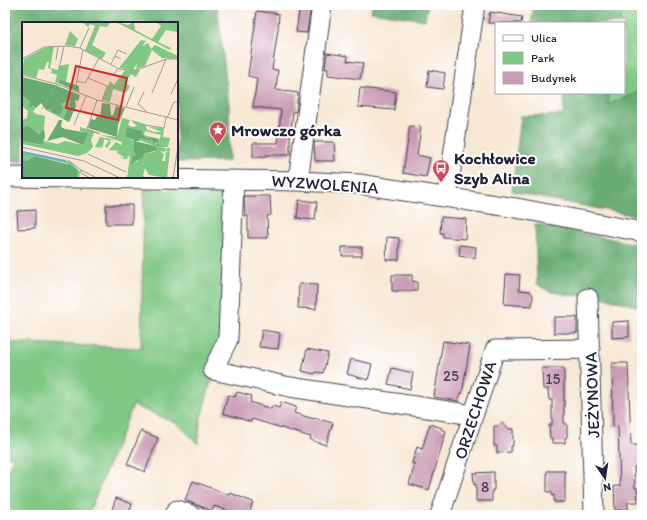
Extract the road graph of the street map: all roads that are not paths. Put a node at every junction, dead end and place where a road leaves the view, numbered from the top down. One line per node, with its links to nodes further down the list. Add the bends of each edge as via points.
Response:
1 (322, 5): 7 (street)
2 (475, 5): 8 (street)
3 (5, 177): 4 (street, WYZWOLENIA)
4 (22, 177)
5 (81, 178): 6 (street, WYZWOLENIA)
6 (234, 180): 7 (street, WYZWOLENIA); 12 (street, via 228,339 213,370 290,387)
7 (298, 181): 8 (street, WYZWOLENIA, via 359,184)
8 (447, 197): 9 (street, WYZWOLENIA)
9 (642, 232)
10 (588, 298): 11 (street, JEŻYNOWA)
11 (590, 349): 12 (street, ORZECHOWA, via 495,350); 16 (street, JEŻYNOWA)
12 (473, 415): 15 (street, ORZECHOWA)
13 (175, 515): 14 (street, via 177,510)
14 (191, 515)
15 (440, 515)
16 (594, 515)

